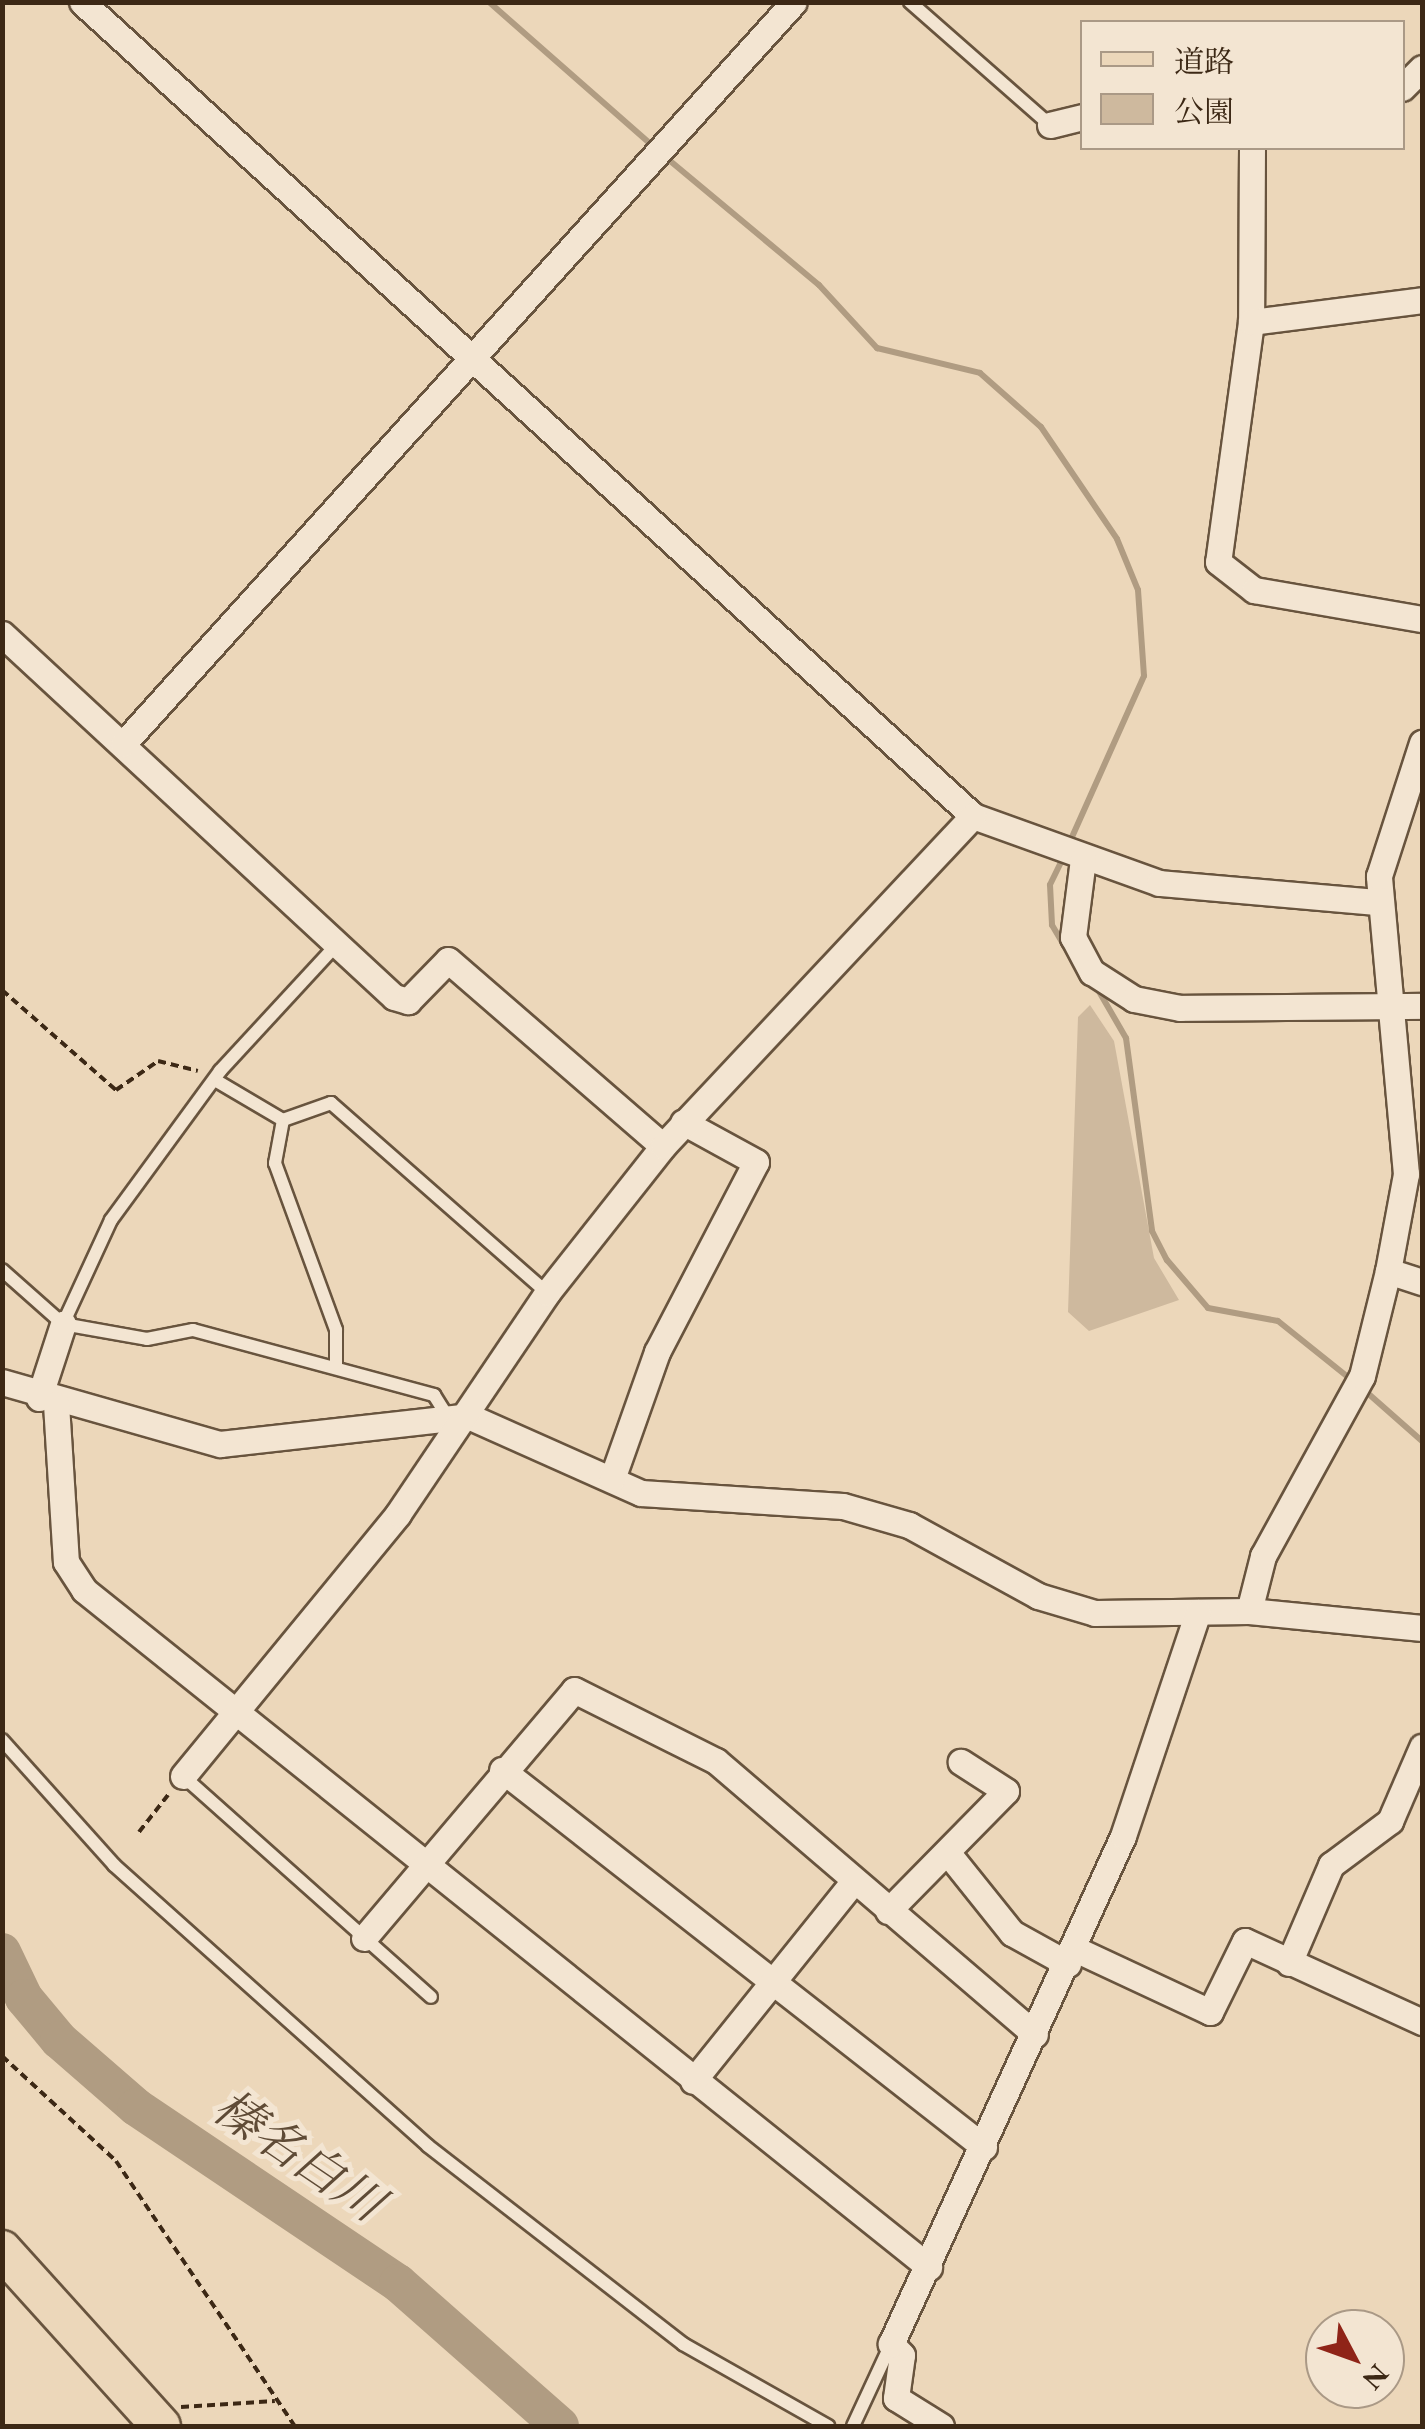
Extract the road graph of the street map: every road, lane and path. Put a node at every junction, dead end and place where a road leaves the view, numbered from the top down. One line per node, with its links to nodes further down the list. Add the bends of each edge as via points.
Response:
1 (82, 2): 9 (street)
2 (794, 2): 9 (street)
3 (910, 2): 5 (lane)
4 (1080, 117): 5 (street)
5 (1050, 125)
6 (1252, 150): 8 (street)
7 (1422, 300): 8 (street)
8 (1251, 322): 10 (street, via 1218,562 1254,590)
9 (470, 358): 13 (street); 15 (street)
10 (1422, 619)
11 (2, 634): 13 (street)
12 (1422, 743): 14 (street)
13 (123, 744): 18 (street)
14 (1418, 773): 17 (street)
15 (973, 816): 16 (street); 24 (street)
16 (1073, 856): 17 (street, via 1190,888); 21 (street, via 1073,936 1092,972 1134,999 1155,1008)
17 (1378, 902): 21 (street)
18 (337, 944): 22 (lane); 25 (street, via 408,1001 448,960)
19 (2, 990): 22 (path, via 116,1090 158,1061)
20 (1422, 1006): 21 (street)
21 (1388, 1010): 27 (street, via 1406,1174)
22 (215, 1080): 23 (lane); 30 (lane, via 111,1220)
23 (283, 1120): 29 (lane, via 331,1103); 31 (lane, via 274,1163 336,1330)
24 (682, 1122): 25 (street); 35 (street, via 756,1162 657,1352)
25 (662, 1146): 29 (street)
26 (2, 1270): 30 (lane)
27 (1388, 1271): 28 (street); 37 (street, via 1362,1376 1263,1556)
28 (1422, 1282)
29 (547, 1293): 34 (street)
30 (62, 1324): 31 (lane, via 146,1339 193,1330); 33 (street)
31 (336, 1366): 34 (lane, via 434,1395)
32 (2, 1382): 33 (street)
33 (47, 1401): 34 (street, via 220,1444); 39 (street, via 70,1576)
34 (458, 1416): 35 (street); 39 (street)
35 (612, 1479): 36 (street, via 680,1500 842,1506 909,1525 1038,1596 1095,1612)
36 (1198, 1612): 37 (street); 51 (street)
37 (1249, 1612): 38 (street)
38 (1422, 1628)
39 (234, 1714): 44 (street); 47 (street)
40 (2, 1740): 66 (lane, via 114,1865 428,2146 683,2344)
41 (1422, 1746): 52 (street, via 1390,1821 1331,1866)
42 (960, 1762): 46 (street, via 1006,1792)
43 (502, 1770): 47 (street); 48 (street, via 574,1690 700,1749); 53 (street)
44 (184, 1776): 45 (path); 50 (lane)
45 (139, 1832)
46 (946, 1852): 49 (street); 51 (street, via 1012,1932)
47 (423, 1867): 50 (street); 58 (street)
48 (854, 1881): 49 (street); 53 (street)
49 (888, 1911): 56 (street)
50 (364, 1938): 54 (lane)
51 (1072, 1956): 52 (street, via 1210,2012 1244,1941); 56 (street)
52 (1290, 1963): 55 (street)
53 (772, 1983): 58 (street); 59 (street)
54 (431, 1997)
55 (1422, 2022)
56 (1035, 2034): 59 (street)
57 (2, 2056): 63 (path, via 116,2161)
58 (693, 2081): 61 (street)
59 (984, 2147): 61 (street)
60 (2, 2250): 64 (main road)
61 (929, 2267): 62 (street)
62 (891, 2344): 67 (lane); 68 (street, via 902,2354 896,2398)
63 (275, 2401): 64 (path, via 175,2408); 65 (path)
64 (152, 2424)
65 (295, 2426)
66 (828, 2426)
67 (853, 2426)
68 (940, 2426)

